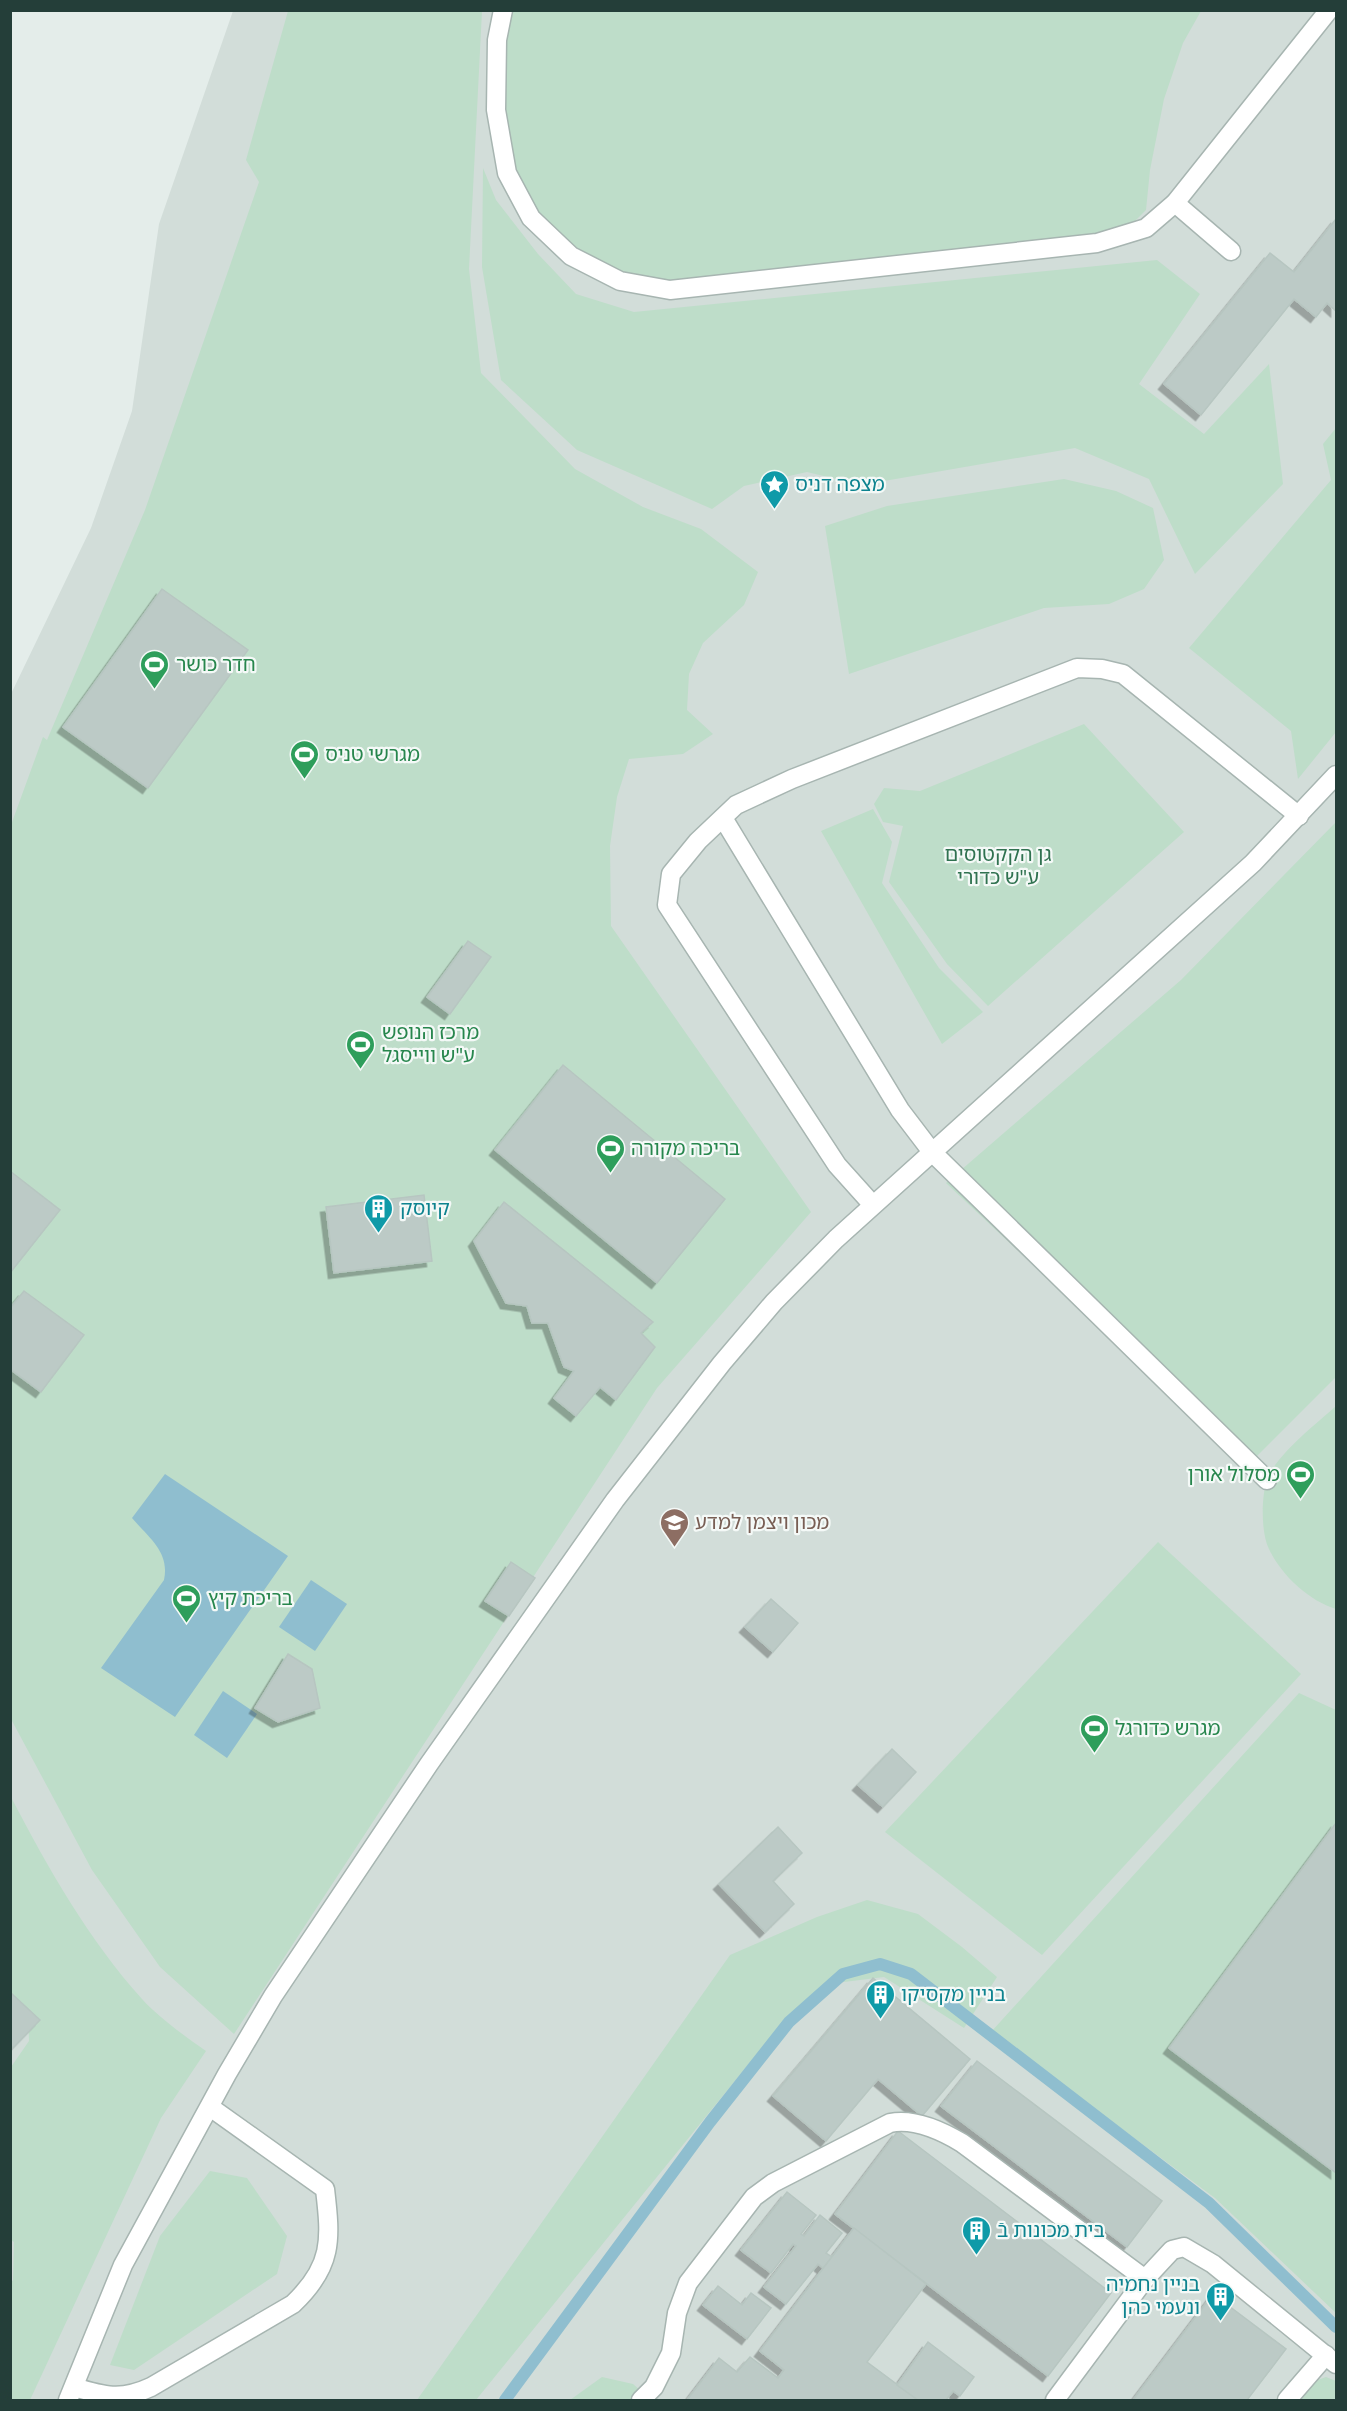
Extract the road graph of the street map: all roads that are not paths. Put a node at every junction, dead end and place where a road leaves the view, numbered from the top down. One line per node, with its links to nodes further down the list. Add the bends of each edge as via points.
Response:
1 (503, 10): 3 (street, via 497,40 496,110 507,173 531,218 571,256 620,281 670,290 1098,243 1146,228)
2 (1329, 10): 3 (street)
3 (1175, 203): 4 (street)
4 (1231, 251)
5 (1336, 776): 6 (street)
6 (1299, 816): 7 (street, via 1123,674 1077,668 792,779 736,806); 8 (street, via 1253,863)
7 (723, 818): 8 (street, via 900,1110); 9 (street, via 671,874 667,905 837,1165)
8 (932, 1152): 9 (street); 10 (street)
9 (873, 1204): 11 (street, via 774,1302 615,1500 429,1764 279,1987)
10 (1267, 1480)
11 (210, 2107): 14 (street, via 123,2265); 14 (street, via 325,2189 328,2244 323,2266 308,2290 293,2304 139,2393 117,2397)
12 (1145, 2279): 13 (street, via 1172,2250 1184,2247 1213,2264); 15 (street, via 962,2144 935,2129 902,2121 890,2123 773,2183 754,2197 688,2283 677,2313 671,2353 654,2387); 16 (street)
13 (1331, 2359): 17 (street)
14 (71, 2394)
15 (641, 2400)
16 (1055, 2400)
17 (1287, 2400)

